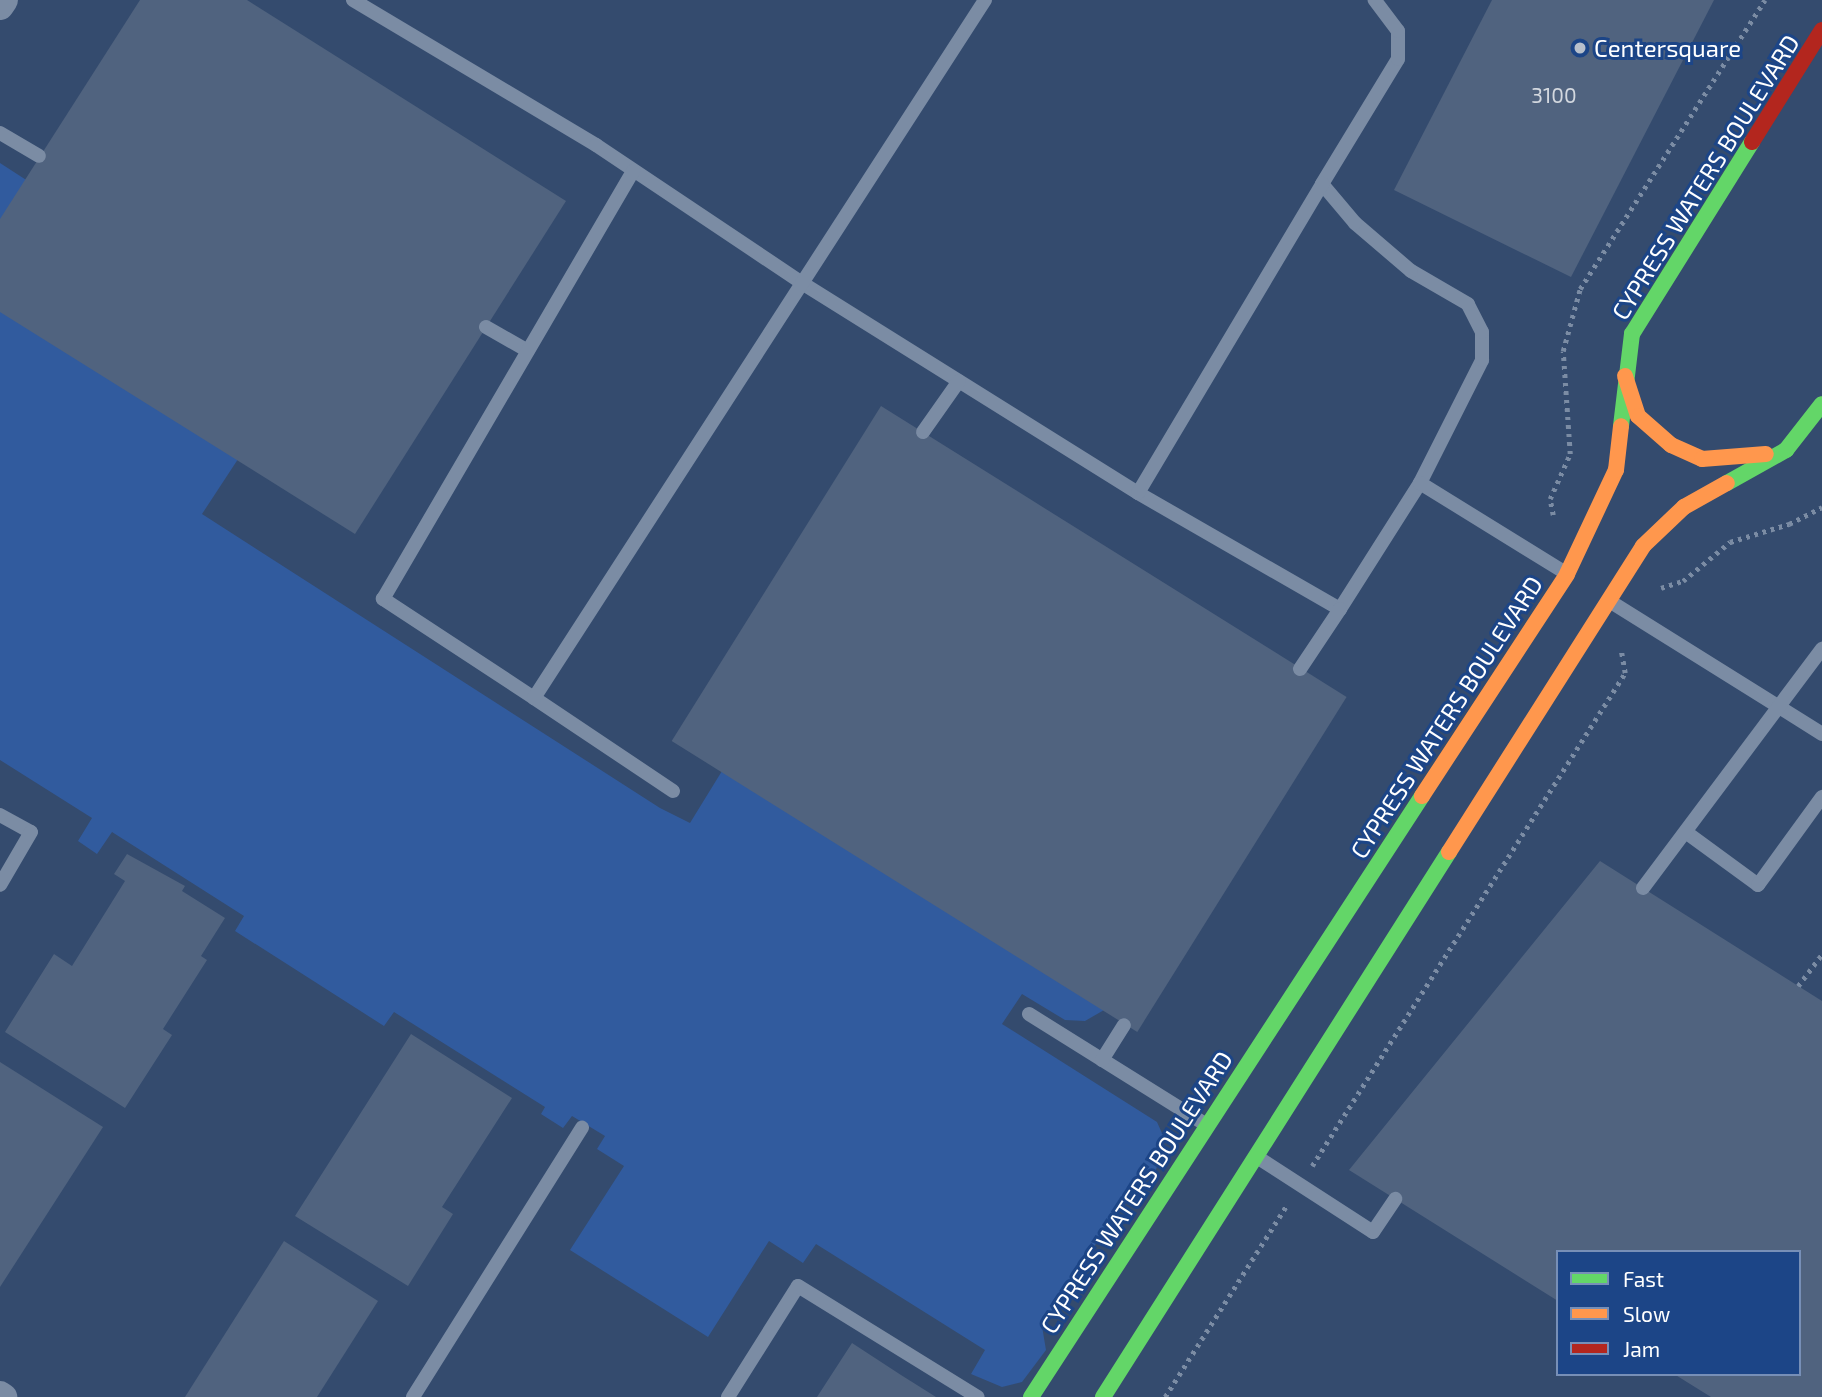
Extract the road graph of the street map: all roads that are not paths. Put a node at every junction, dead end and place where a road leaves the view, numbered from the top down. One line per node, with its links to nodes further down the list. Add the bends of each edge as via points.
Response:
1 (4, 0): 5 (street)
2 (354, 0): 9 (lane)
3 (985, 0): 11 (lane)
4 (1375, 0): 10 (lane, via 1398,31 1398,59)
5 (0, 6)
6 (1822, 30): 14 (street, CYPRESS WATERS BOULEVARD, via 1632,334)
7 (0, 132): 8 (lane)
8 (39, 156)
9 (634, 171): 11 (lane); 13 (lane)
10 (1322, 184): 19 (lane, via 1355,223 1411,271 1468,304 1482,332 1482,360); 20 (lane)
11 (802, 284): 15 (lane); 26 (lane)
12 (486, 327): 13 (lane)
13 (528, 351): 26 (lane, via 383,600)
14 (1624, 374): 18 (street, via 1638,416 1671,445 1702,458 1738,460); 21 (street, CYPRESS WATERS BOULEVARD, via 1616,470)
15 (959, 381): 17 (lane); 20 (lane)
16 (1822, 404): 18 (street)
17 (923, 432)
18 (1786, 450): 22 (street, via 1684,507 1643,546)
19 (1420, 483): 21 (lane); 23 (lane)
20 (1138, 493): 23 (lane)
21 (1578, 581): 22 (street); 38 (street, CYPRESS WATERS BOULEVARD)
22 (1611, 602): 27 (lane); 41 (street)
23 (1340, 610): 25 (lane)
24 (1822, 649): 27 (lane)
25 (1300, 669)
26 (534, 698): 29 (lane)
27 (1782, 704): 28 (lane); 32 (lane)
28 (1822, 734)
29 (673, 791)
30 (1822, 797): 32 (lane, via 1758,885)
31 (0, 815): 33 (lane, via 31,832)
32 (1687, 833): 34 (lane)
33 (0, 885)
34 (1643, 888)
35 (1029, 1014): 37 (lane)
36 (1124, 1025): 37 (lane)
37 (1102, 1060): 38 (lane)
38 (1205, 1124): 40 (street); 46 (street, CYPRESS WATERS BOULEVARD)
39 (582, 1128): 43 (lane)
40 (1225, 1137)
41 (1249, 1152): 42 (lane, via 1373,1232); 47 (street)
42 (1395, 1199)
43 (413, 1397)
44 (728, 1397): 45 (lane, via 798,1286)
45 (978, 1397)
46 (1031, 1397)
47 (1103, 1397)

